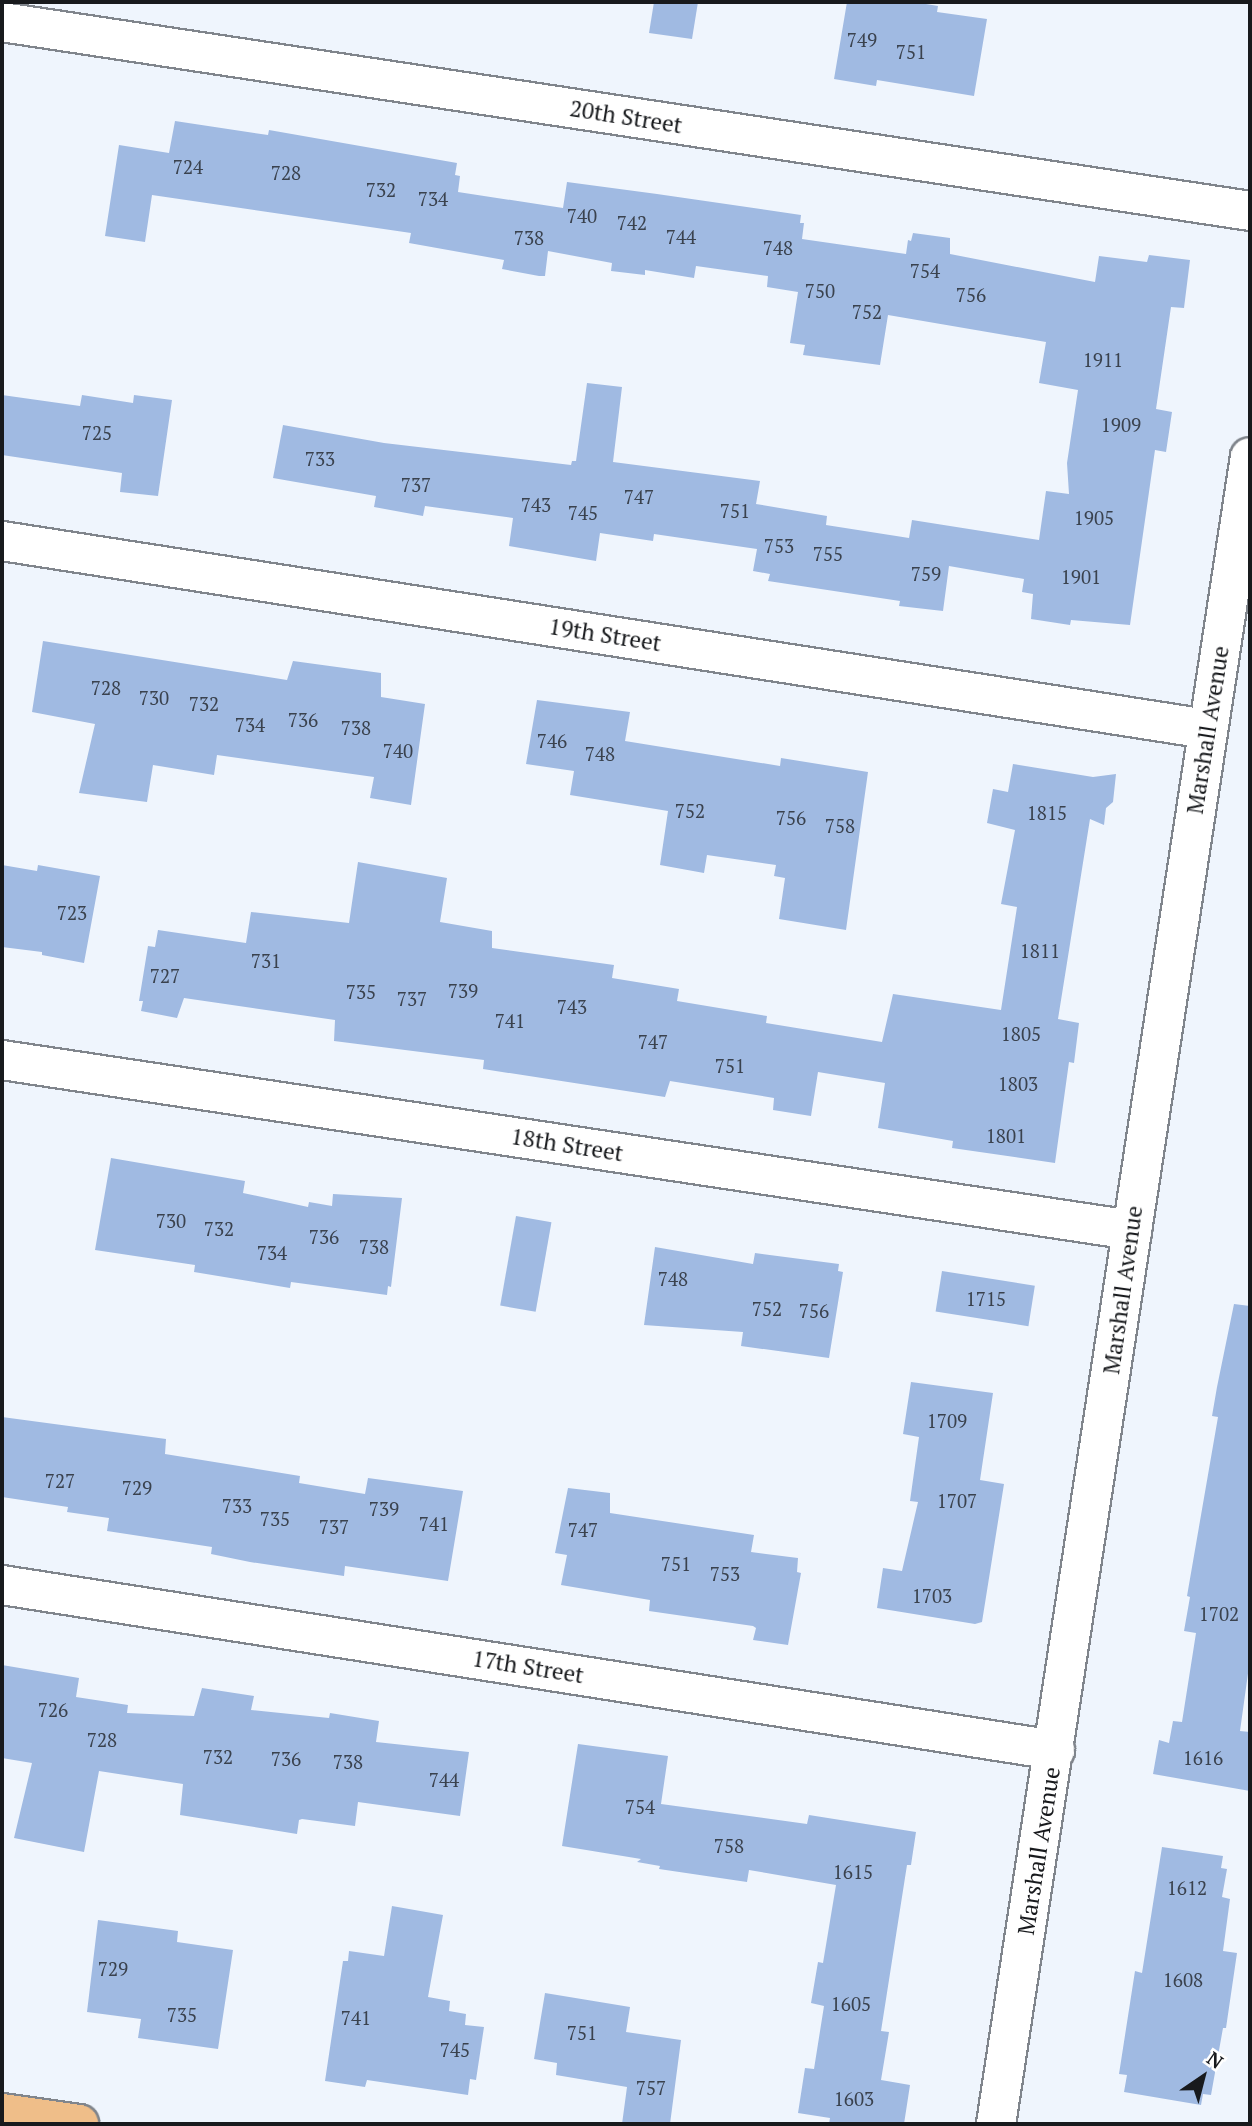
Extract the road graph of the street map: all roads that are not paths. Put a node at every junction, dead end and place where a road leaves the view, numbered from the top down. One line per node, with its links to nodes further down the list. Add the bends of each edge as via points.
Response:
1 (2, 22): 2 (street, 20th Street)
2 (1250, 211)
3 (1250, 457): 5 (street, Marshall Avenue)
4 (2, 541): 5 (street, 19th Street)
5 (1208, 730): 7 (street, Marshall Avenue)
6 (2, 1060): 7 (street, 18th Street)
7 (1132, 1230): 9 (street, Marshall Avenue)
8 (2, 1584): 9 (street, 17th Street)
9 (1055, 1749): 12 (street, Marshall Avenue)
10 (2, 2113): 11 (main road)
11 (79, 2124)
12 (996, 2124)

